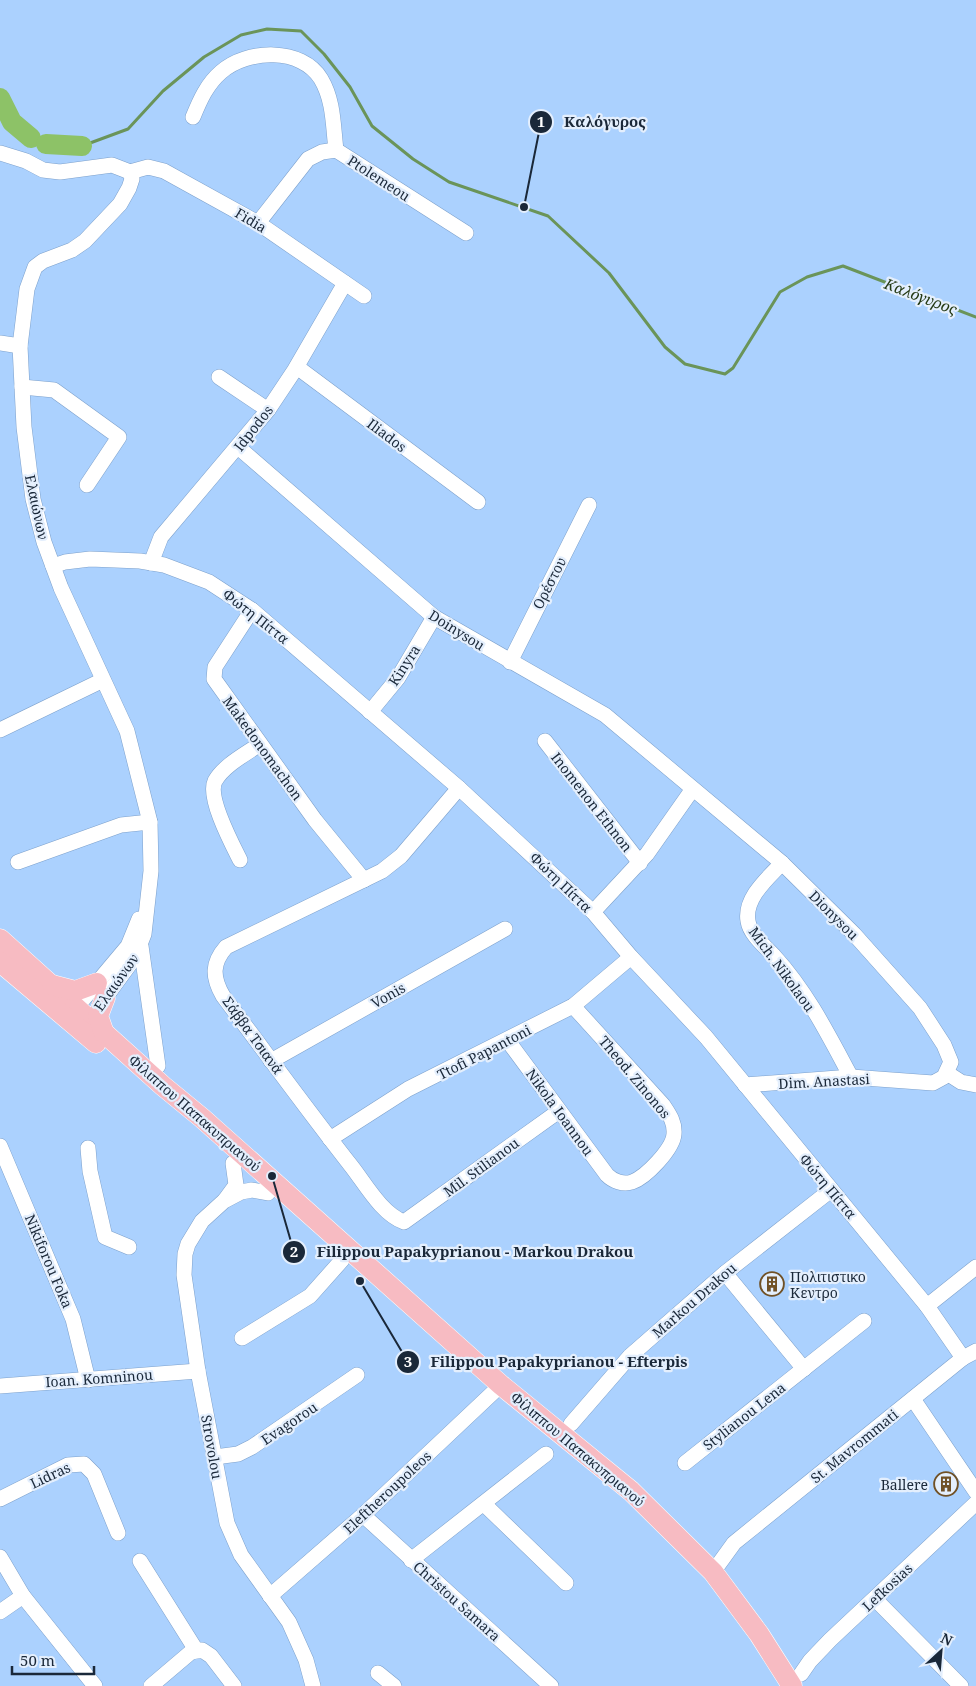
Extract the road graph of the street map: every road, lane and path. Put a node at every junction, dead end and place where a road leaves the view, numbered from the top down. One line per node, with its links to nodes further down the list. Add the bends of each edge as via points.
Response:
1 (193, 117): 2 (street, via 207,87 236,62 268,55 297,59 314,70 325,87)
2 (336, 150): 5 (street, Ptolemeou, via 308,159); 6 (street, Ptolemeou)
3 (0, 153): 4 (street, via 26,160 43,170 60,172 112,165)
4 (130, 172): 5 (street, Fidia, via 148,167 164,171); 10 (street, Ελαιώνων, via 132,179 120,204 85,241 35,268 27,288)
5 (258, 223): 7 (street, Fidia)
6 (466, 233)
7 (345, 283): 8 (street, Fidia); 11 (street, Idpodos)
8 (364, 296)
9 (0, 343): 10 (street)
10 (20, 346): 13 (street, Ελαιώνων)
11 (297, 367): 14 (street, Idpodos); 17 (street, Iliados)
12 (219, 377): 14 (street)
13 (22, 387): 16 (street, via 54,390 119,437); 20 (street, Ελαιώνων, via 33,499)
14 (268, 410): 15 (street, Idpodos)
15 (238, 447): 19 (street, Idpodos, via 161,537); 22 (street, Doinysou)
16 (87, 485)
17 (478, 502)
18 (588, 505): 23 (street, Ορέστου)
19 (151, 563): 20 (street, Φώτη Πίττα, via 90,559); 21 (street, Φώτη Πίττα, via 209,582)
20 (53, 566): 24 (street, Ελαιώνων)
21 (252, 610): 25 (street, Φώτη Πίττα); 28 (street, Makedonomachon, via 213,674 219,688)
22 (434, 617): 23 (street, Doinysou); 25 (street, Kinyra, via 398,678)
23 (510, 662): 30 (street, Doinysou, via 605,715)
24 (103, 680): 26 (street); 31 (street, Ελαιώνων, via 127,731)
25 (370, 712): 29 (street, Φώτη Πίττα)
26 (0, 730)
27 (545, 741): 34 (street, Inomenon Ethnon)
28 (260, 744): 32 (street, via 221,773 213,787 215,802); 37 (street, Makedonomachon)
29 (459, 788): 37 (street, Σάββα Τσιανά, via 401,856 382,872); 38 (street, Φώτη Πίττα)
30 (692, 790): 34 (street); 35 (street, Dionysou)
31 (150, 822): 33 (street, via 121,825); 36 (street, Ελαιώνων)
32 (240, 860)
33 (18, 862)
34 (640, 863): 38 (street)
35 (782, 863): 51 (street, Dionysou, via 854,934 920,1008 944,1045); 52 (street, Mich. Nikolaou, via 754,894 748,921 753,933 809,1004)
36 (151, 872): 41 (street, Ελαιώνων, via 147,921); 45 (street, Ελαιώνων, via 134,934)
37 (364, 880): 49 (street, Σάββα Τσιανά, via 230,944 216,960 214,973 219,988)
38 (593, 912): 42 (street, Φώτη Πίττα)
39 (505, 929): 49 (street, Vonis)
40 (0, 939): 44 (main road, Φίλιππου Παπακυπριανού)
41 (141, 946): 45 (street, Ελαιώνων); 50 (street)
42 (631, 957): 46 (street, Ttofi Papantoni); 53 (street, Φώτη Πίττα)
43 (0, 962): 47 (main road, Φίλιππου Παπακυπριανού)
44 (50, 984): 45 (main road, via 75,992); 47 (main road, Φίλιππου Παπακυπριανού)
45 (101, 991): 47 (street, Ελαιώνων); 47 (main road, via 98,1016)
46 (573, 1006): 48 (street, Ttofi Papantoni); 60 (street, Theod. Zinonos, via 663,1105 673,1125 673,1139 663,1156 633,1182)
47 (83, 1022): 59 (main road, Φίλιππου Παπακυπριανού); 78 (main road, Φίλιππου Παπακυπριανού)
48 (508, 1041): 55 (street, Nikola Ioannou); 56 (street, Ttofi Papantoni, via 408,1089)
49 (271, 1061): 56 (street, Σάββα Τσιανά)
50 (158, 1066)
51 (949, 1067): 52 (street, Dim. Anastasi, via 938,1080 927,1084); 54 (street, via 960,1082)
52 (850, 1077): 53 (street, Dim. Anastasi)
53 (745, 1085): 61 (street, Φώτη Πίττα)
54 (976, 1085)
55 (559, 1111): 60 (street, Nikola Ioannou); 64 (street, Mil. Stilianou)
56 (330, 1139): 64 (street, Σάββα Τσιανά, via 386,1210)
57 (0, 1146): 76 (street, Nikiforou Foka, via 73,1320)
58 (88, 1148): 65 (street, via 105,1237)
59 (233, 1163): 62 (main road, Φίλιππου Παπακυπριανού); 63 (street, Strovolou, via 236,1184)
60 (615, 1181)
61 (831, 1190): 68 (street, Markou Drakou); 69 (street, Φώτη Πίττα)
62 (268, 1193): 63 (street, Strovolou, via 247,1190); 66 (main road, Φίλιππου Παπακυπριανού)
63 (224, 1201): 74 (street, Strovolou, via 196,1227 185,1254 184,1275)
64 (404, 1222)
65 (129, 1247)
66 (342, 1260): 71 (street, via 322,1285 304,1300); 78 (main road, Φίλιππου Παπακυπριανού)
67 (976, 1267): 69 (street)
68 (725, 1272): 73 (street); 80 (street, Markou Drakou, via 630,1356)
69 (927, 1306): 72 (street, Φώτη Πίττα)
70 (864, 1321): 73 (street, Stylianou Lena)
71 (242, 1338)
72 (969, 1355): 79 (street, St. Mavrommati)
73 (804, 1369): 83 (street, Stylianou Lena)
74 (198, 1371): 76 (street, Ioan. Komninou); 82 (street, Strovolou)
75 (357, 1376): 82 (street, Evagorou, via 252,1447 238,1454)
76 (88, 1380): 77 (street, Ioan. Komninou)
77 (0, 1386)
78 (497, 1389): 88 (street, Eleftheroupoleos); 91 (main road, Φίλιππου Παπακυπριανού, via 627,1487); 103 (main road, Φίλιππου Παπακυπριανού, via 620,1495 676,1550 749,1641)
79 (913, 1399): 84 (street); 90 (street, St. Mavrommati)
80 (571, 1424)
81 (546, 1454): 87 (street)
82 (215, 1457): 98 (street, Strovolou, via 226,1523 241,1555)
83 (685, 1463)
84 (976, 1492)
85 (0, 1499): 89 (street, Lidras, via 68,1465 84,1464 94,1474)
86 (976, 1503): 99 (street, Lefkosias)
87 (484, 1504): 93 (street); 96 (street)
88 (363, 1515): 93 (street, Christou Samara); 98 (street, Eleftheroupoleos)
89 (118, 1533)
90 (734, 1543): 91 (street, St. Mavrommati); 95 (street, St. Mavrommati)
91 (697, 1555): 95 (main road, Φίλιππου Παπακυπριανού)
92 (0, 1557): 97 (street)
93 (411, 1560): 109 (street, Christou Samara)
94 (140, 1561): 101 (street)
95 (713, 1572): 103 (main road, Φίλιππου Παπακυπριανού)
96 (566, 1583)
97 (23, 1596): 100 (street); 104 (street)
98 (270, 1596): 107 (street, Strovolou, via 289,1622)
99 (875, 1599): 103 (street, Lefkosias); 110 (street)
100 (0, 1612)
101 (196, 1650): 105 (street); 106 (street, via 211,1656)
102 (378, 1673): 108 (street)
103 (790, 1683)
104 (95, 1686)
105 (151, 1686)
106 (234, 1686)
107 (313, 1686)
108 (394, 1686)
109 (551, 1686)
110 (961, 1686)

